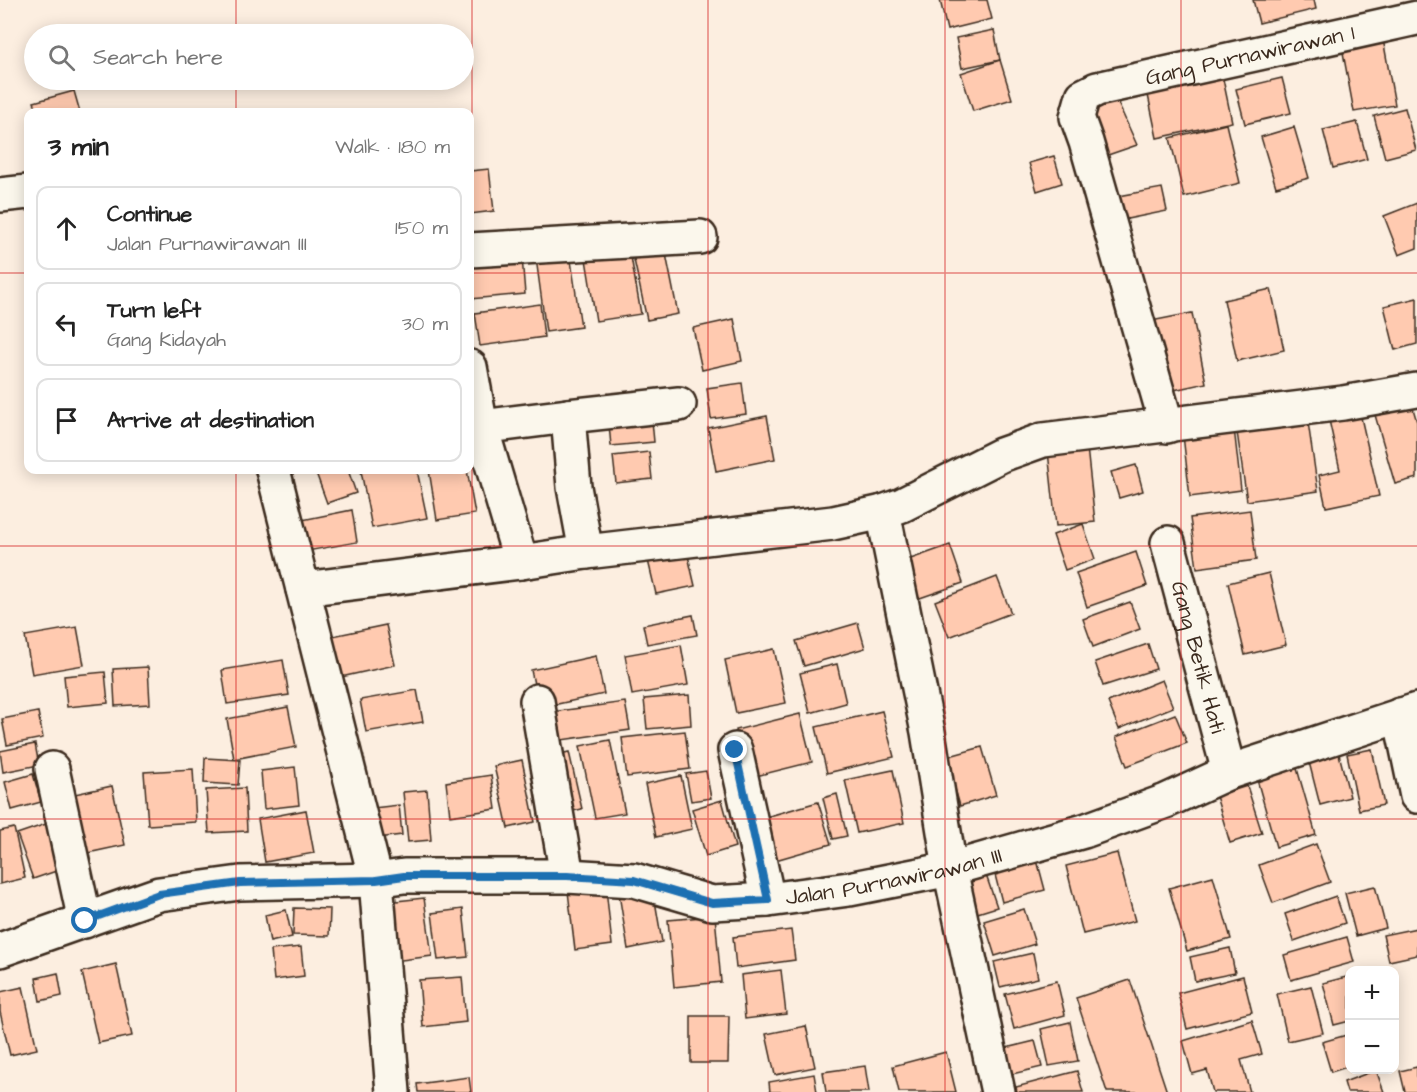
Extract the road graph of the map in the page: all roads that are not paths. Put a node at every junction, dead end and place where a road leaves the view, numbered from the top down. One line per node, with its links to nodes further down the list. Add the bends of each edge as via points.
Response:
1 (1417, 18): 10 (street, Gang Purnawirawan 1, via 1097,89 1083,96 1077,117)
2 (24, 192): 3 (street)
3 (0, 195)
4 (700, 237): 5 (street)
5 (474, 250)
6 (474, 389): 11 (street)
7 (1417, 390): 10 (street)
8 (679, 404): 9 (street)
9 (568, 416): 11 (street); 15 (street, via 574,487)
10 (1167, 426): 13 (street, via 1043,440 1001,455)
11 (481, 427): 16 (street)
12 (274, 474): 17 (street)
13 (883, 512): 15 (street, via 833,523); 24 (street, via 928,732)
14 (1168, 543): 22 (street, Gang Betik Hati)
15 (586, 552): 16 (street)
16 (521, 562): 17 (street)
17 (303, 589): 26 (street)
18 (537, 701): 25 (street)
19 (1409, 712): 22 (street, Jalan Purnawirawan III); 23 (street)
20 (735, 750): 27 (street)
21 (51, 769): 28 (street)
22 (1229, 772): 24 (street, Jalan Purnawirawan III, via 1166,801 1084,831)
23 (1417, 796)
24 (950, 869): 27 (street, Jalan Purnawirawan III); 31 (street)
25 (567, 876): 26 (street, Jalan Purnawirawan III, via 404,876); 27 (street, Jalan Purnawirawan III, via 634,880 712,903)
26 (376, 880): 28 (street, Jalan Purnawirawan III, via 240,883 159,894); 30 (street)
27 (768, 900)
28 (85, 921): 29 (street, Jalan Purnawirawan III)
29 (0, 950)
30 (393, 1092)
31 (998, 1092)

